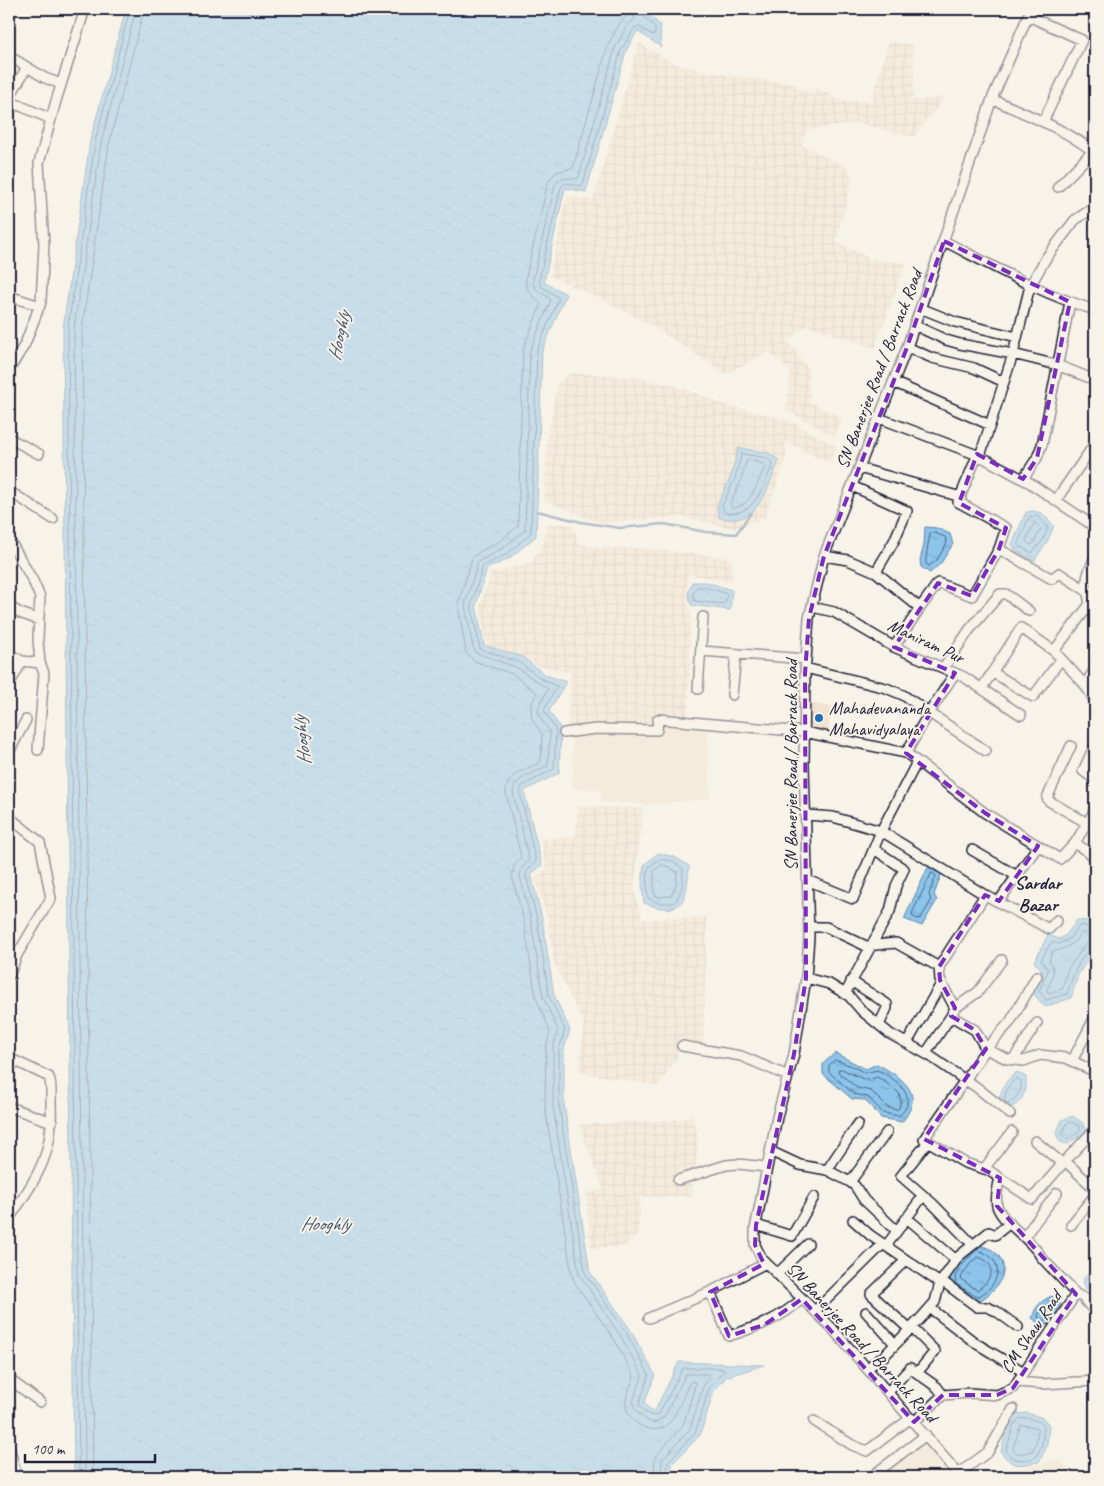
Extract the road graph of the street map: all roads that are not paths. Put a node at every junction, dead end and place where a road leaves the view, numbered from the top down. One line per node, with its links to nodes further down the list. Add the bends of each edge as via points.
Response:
1 (85, 9): 5 (street)
2 (1029, 13): 7 (street, SN Banerjee Road / Barrack Road); 10 (street, via 1082,40)
3 (9, 56): 4 (street)
4 (27, 67): 5 (street); 6 (street)
5 (62, 84): 9 (street)
6 (9, 98)
7 (992, 99): 10 (street); 14 (street, SN Banerjee Road / Barrack Road)
8 (9, 112): 9 (street, via 16,104)
9 (51, 119): 18 (street, via 39,163 44,245)
10 (1043, 122): 11 (street)
11 (1094, 152): 12 (street)
12 (1058, 187)
13 (1095, 207): 15 (street, via 1075,220 1046,258)
14 (944, 240): 15 (street); 19 (street, SN Banerjee Road / Barrack Road)
15 (1030, 286): 17 (street); 22 (street)
16 (9, 296): 18 (street)
17 (1070, 302): 20 (street); 25 (street)
18 (40, 306): 26 (street, via 25,344)
19 (920, 308): 21 (street, SN Banerjee Road / Barrack Road); 22 (street, via 955,322)
20 (1095, 310)
21 (914, 325): 23 (street, SN Banerjee Road / Barrack Road); 24 (street, via 946,340)
22 (1017, 337): 24 (street)
23 (907, 346): 28 (street, SN Banerjee Road / Barrack Road); 29 (street, via 932,358 974,368)
24 (1013, 354): 25 (street); 29 (street)
25 (1057, 365): 27 (street); 37 (street, via 1042,444)
26 (9, 370)
27 (1095, 380)
28 (893, 382): 30 (street, SN Banerjee Road / Barrack Road); 31 (street)
29 (1004, 382): 31 (street)
30 (879, 418): 35 (street); 36 (street, SN Banerjee Road / Barrack Road)
31 (990, 425): 35 (street)
32 (9, 438): 34 (street)
33 (1095, 446): 41 (street)
34 (39, 454)
35 (980, 456): 37 (street); 40 (street)
36 (859, 468): 38 (street, SN Banerjee Road / Barrack Road); 40 (street)
37 (1023, 479): 41 (street)
38 (852, 486): 46 (street, SN Banerjee Road / Barrack Road); 48 (street, via 907,511)
39 (9, 491): 42 (street)
40 (961, 497): 45 (street, via 958,502 1006,528)
41 (1056, 500): 43 (street)
42 (53, 519)
43 (1095, 527)
44 (9, 539): 57 (street, via 40,597)
45 (999, 549): 49 (street, via 1052,579 1059,573); 52 (street, via 972,596 938,582)
46 (824, 556): 48 (street, via 848,560); 51 (street, SN Banerjee Road / Barrack Road)
47 (1095, 557): 49 (street, via 1087,574)
48 (876, 572): 52 (street)
49 (1091, 592): 53 (street)
50 (9, 606): 57 (street)
51 (812, 607): 58 (street, Maniram Pur, via 834,612); 66 (street, SN Banerjee Road / Barrack Road)
52 (920, 608): 58 (street)
53 (1087, 608): 55 (street); 60 (street)
54 (1029, 611): 67 (street, via 1006,594 1000,594 970,628)
55 (1095, 614)
56 (703, 617): 59 (street)
57 (39, 620): 65 (street)
58 (894, 647): 67 (street, Maniram Pur)
59 (701, 651): 62 (street); 73 (street)
60 (1054, 651): 63 (street); 70 (street, via 1021,628)
61 (9, 654): 64 (street)
62 (736, 655): 66 (street); 75 (street)
63 (1061, 659): 70 (street, via 1033,697); 72 (street)
64 (22, 661): 65 (street); 71 (street)
65 (40, 663): 84 (street, via 44,673)
66 (806, 663): 77 (street, via 886,688); 80 (street, SN Banerjee Road / Barrack Road)
67 (944, 667): 69 (street, Maniram Pur)
68 (1095, 669): 72 (street)
69 (955, 672): 74 (street, Maniram Pur); 77 (street)
70 (992, 672): 74 (street)
71 (9, 685)
72 (1084, 685): 76 (street)
73 (698, 688)
74 (982, 688): 78 (street, Maniram Pur)
75 (732, 695)
76 (1095, 701)
77 (929, 713): 85 (street); 87 (street)
78 (1021, 715)
79 (26, 720): 86 (street)
80 (804, 732): 81 (street, via 658,719 657,730 596,729); 87 (street); 91 (street, SN Banerjee Road / Barrack Road)
81 (564, 733)
82 (1095, 745): 89 (street, via 1083,772)
83 (1071, 746): 93 (street, via 1047,798)
84 (38, 750)
85 (986, 751)
86 (9, 752)
87 (906, 753): 88 (street)
88 (917, 762): 94 (street); 96 (street, via 985,813)
89 (1095, 780)
90 (1095, 810): 93 (street)
91 (806, 815): 94 (street, via 833,817); 101 (street, SN Banerjee Road / Barrack Road)
92 (9, 817): 108 (street, via 40,842 51,898)
93 (1087, 823): 95 (street)
94 (881, 831): 97 (street); 102 (street)
95 (1075, 843): 96 (street, via 1060,859); 99 (street)
96 (1038, 846): 100 (street)
97 (874, 849): 101 (street, via 854,899); 106 (street, via 904,869 896,886 892,907)
98 (972, 850): 100 (street)
99 (1095, 857)
100 (1017, 876): 103 (street)
101 (808, 880): 105 (street, SN Banerjee Road / Barrack Road)
102 (985, 895): 103 (street); 110 (street)
103 (999, 901): 104 (street, via 1049,929)
104 (1057, 920)
105 (809, 927): 106 (street, via 826,927); 113 (street, SN Banerjee Road / Barrack Road)
106 (871, 946): 110 (street, via 896,943); 114 (street)
107 (9, 949): 108 (street)
108 (17, 955): 111 (street)
109 (1002, 960): 117 (street, via 978,992)
110 (939, 967): 115 (street)
111 (9, 976)
112 (1037, 976): 123 (street, via 1010,1022)
113 (806, 978): 116 (street, via 828,984); 129 (street, SN Banerjee Road / Barrack Road)
114 (851, 981): 116 (street); 120 (street, via 887,1004)
115 (942, 982): 117 (street); 121 (street)
116 (845, 994): 120 (street)
117 (953, 1012): 123 (street, via 975,1030); 124 (street)
118 (1095, 1017): 127 (street)
119 (1037, 1024): 126 (street)
120 (879, 1025): 121 (street)
121 (907, 1043): 124 (street)
122 (682, 1046): 129 (street, via 741,1056)
123 (986, 1049): 126 (street); 130 (street)
124 (926, 1053): 130 (street)
125 (9, 1058): 133 (street, via 49,1077)
126 (1013, 1060): 127 (street, via 1024,1061 1040,1055)
127 (1072, 1061): 128 (street)
128 (1095, 1070)
129 (788, 1076): 140 (street, SN Banerjee Road / Barrack Road)
130 (965, 1080): 132 (street); 139 (street, via 924,1139)
131 (10, 1110): 133 (street)
132 (1010, 1114)
133 (52, 1122): 154 (street, via 45,1158 37,1177)
134 (858, 1124): 144 (street)
135 (1095, 1129): 141 (street)
136 (887, 1132): 147 (street)
137 (1012, 1132): 143 (street)
138 (1035, 1141): 141 (street)
139 (928, 1142): 143 (street, via 965,1163); 151 (street, via 901,1176)
140 (770, 1151): 142 (street, SN Banerjee Road / Barrack Road); 144 (street, via 800,1165)
141 (1064, 1162): 145 (street, via 1032,1199); 148 (street)
142 (766, 1167): 146 (street, via 726,1165); 157 (street, SN Banerjee Road / Barrack Road)
143 (984, 1169): 145 (street)
144 (827, 1170): 147 (street)
145 (1000, 1178): 156 (street, via 997,1206)
146 (678, 1180)
147 (850, 1182): 159 (street)
148 (1095, 1189)
149 (1057, 1193): 160 (street)
150 (1095, 1195): 158 (street)
151 (923, 1196): 153 (street); 163 (street)
152 (814, 1197): 157 (street, via 792,1236)
153 (908, 1218): 159 (street); 165 (street)
154 (9, 1219)
155 (853, 1220): 162 (street)
156 (1010, 1223): 160 (street); 163 (street, via 995,1235 989,1232)
157 (756, 1225): 166 (street, SN Banerjee Road / Barrack Road, via 755,1245)
158 (1070, 1225)
159 (897, 1232): 162 (street)
160 (1024, 1237): 170 (street)
161 (808, 1244): 167 (street)
162 (884, 1245): 164 (street); 174 (street)
163 (972, 1245): 165 (street)
164 (906, 1260): 168 (street); 179 (street, via 871,1294)
165 (956, 1260): 168 (street)
166 (766, 1263): 167 (street, SN Banerjee Road / Barrack Road); 169 (street)
167 (777, 1274): 171 (street, SN Banerjee Road / Barrack Road)
168 (941, 1282): 173 (street); 178 (street, via 977,1307 996,1311)
169 (710, 1292): 171 (street, via 729,1336 764,1325 788,1312); 177 (street)
170 (1079, 1295): 172 (street, CM Shaw Road, via 1092,1302); 176 (street); 182 (street, CM Shaw Road)
171 (802, 1299): 174 (street, SN Banerjee Road / Barrack Road)
172 (1095, 1300)
173 (930, 1308): 179 (street); 182 (street, via 977,1344)
174 (814, 1311): 181 (street, SN Banerjee Road / Barrack Road)
175 (866, 1312): 180 (street)
176 (1095, 1312)
177 (649, 1318)
178 (1018, 1327)
179 (911, 1329): 180 (street); 183 (street, via 935,1351)
180 (896, 1344): 181 (street)
181 (867, 1368): 187 (street, SN Banerjee Road / Barrack Road)
182 (1024, 1372): 186 (street, CM Shaw Road)
183 (917, 1373): 187 (street, via 910,1368); 188 (street)
184 (9, 1379): 189 (street)
185 (1095, 1381): 186 (street)
186 (1017, 1382): 188 (street, CM Shaw Road, via 997,1395)
187 (888, 1392): 191 (street, SN Banerjee Road / Barrack Road)
188 (944, 1394): 191 (street)
189 (40, 1402)
190 (1013, 1409): 195 (street, via 988,1452)
191 (912, 1420): 192 (street, via 867,1451); 193 (street, SN Banerjee Road / Barrack Road)
192 (814, 1421)
193 (926, 1435): 195 (street, SN Banerjee Road / Barrack Road); 197 (street, via 876,1472)
194 (9, 1446): 196 (street)
195 (960, 1476)
196 (17, 1477)
197 (875, 1477)

